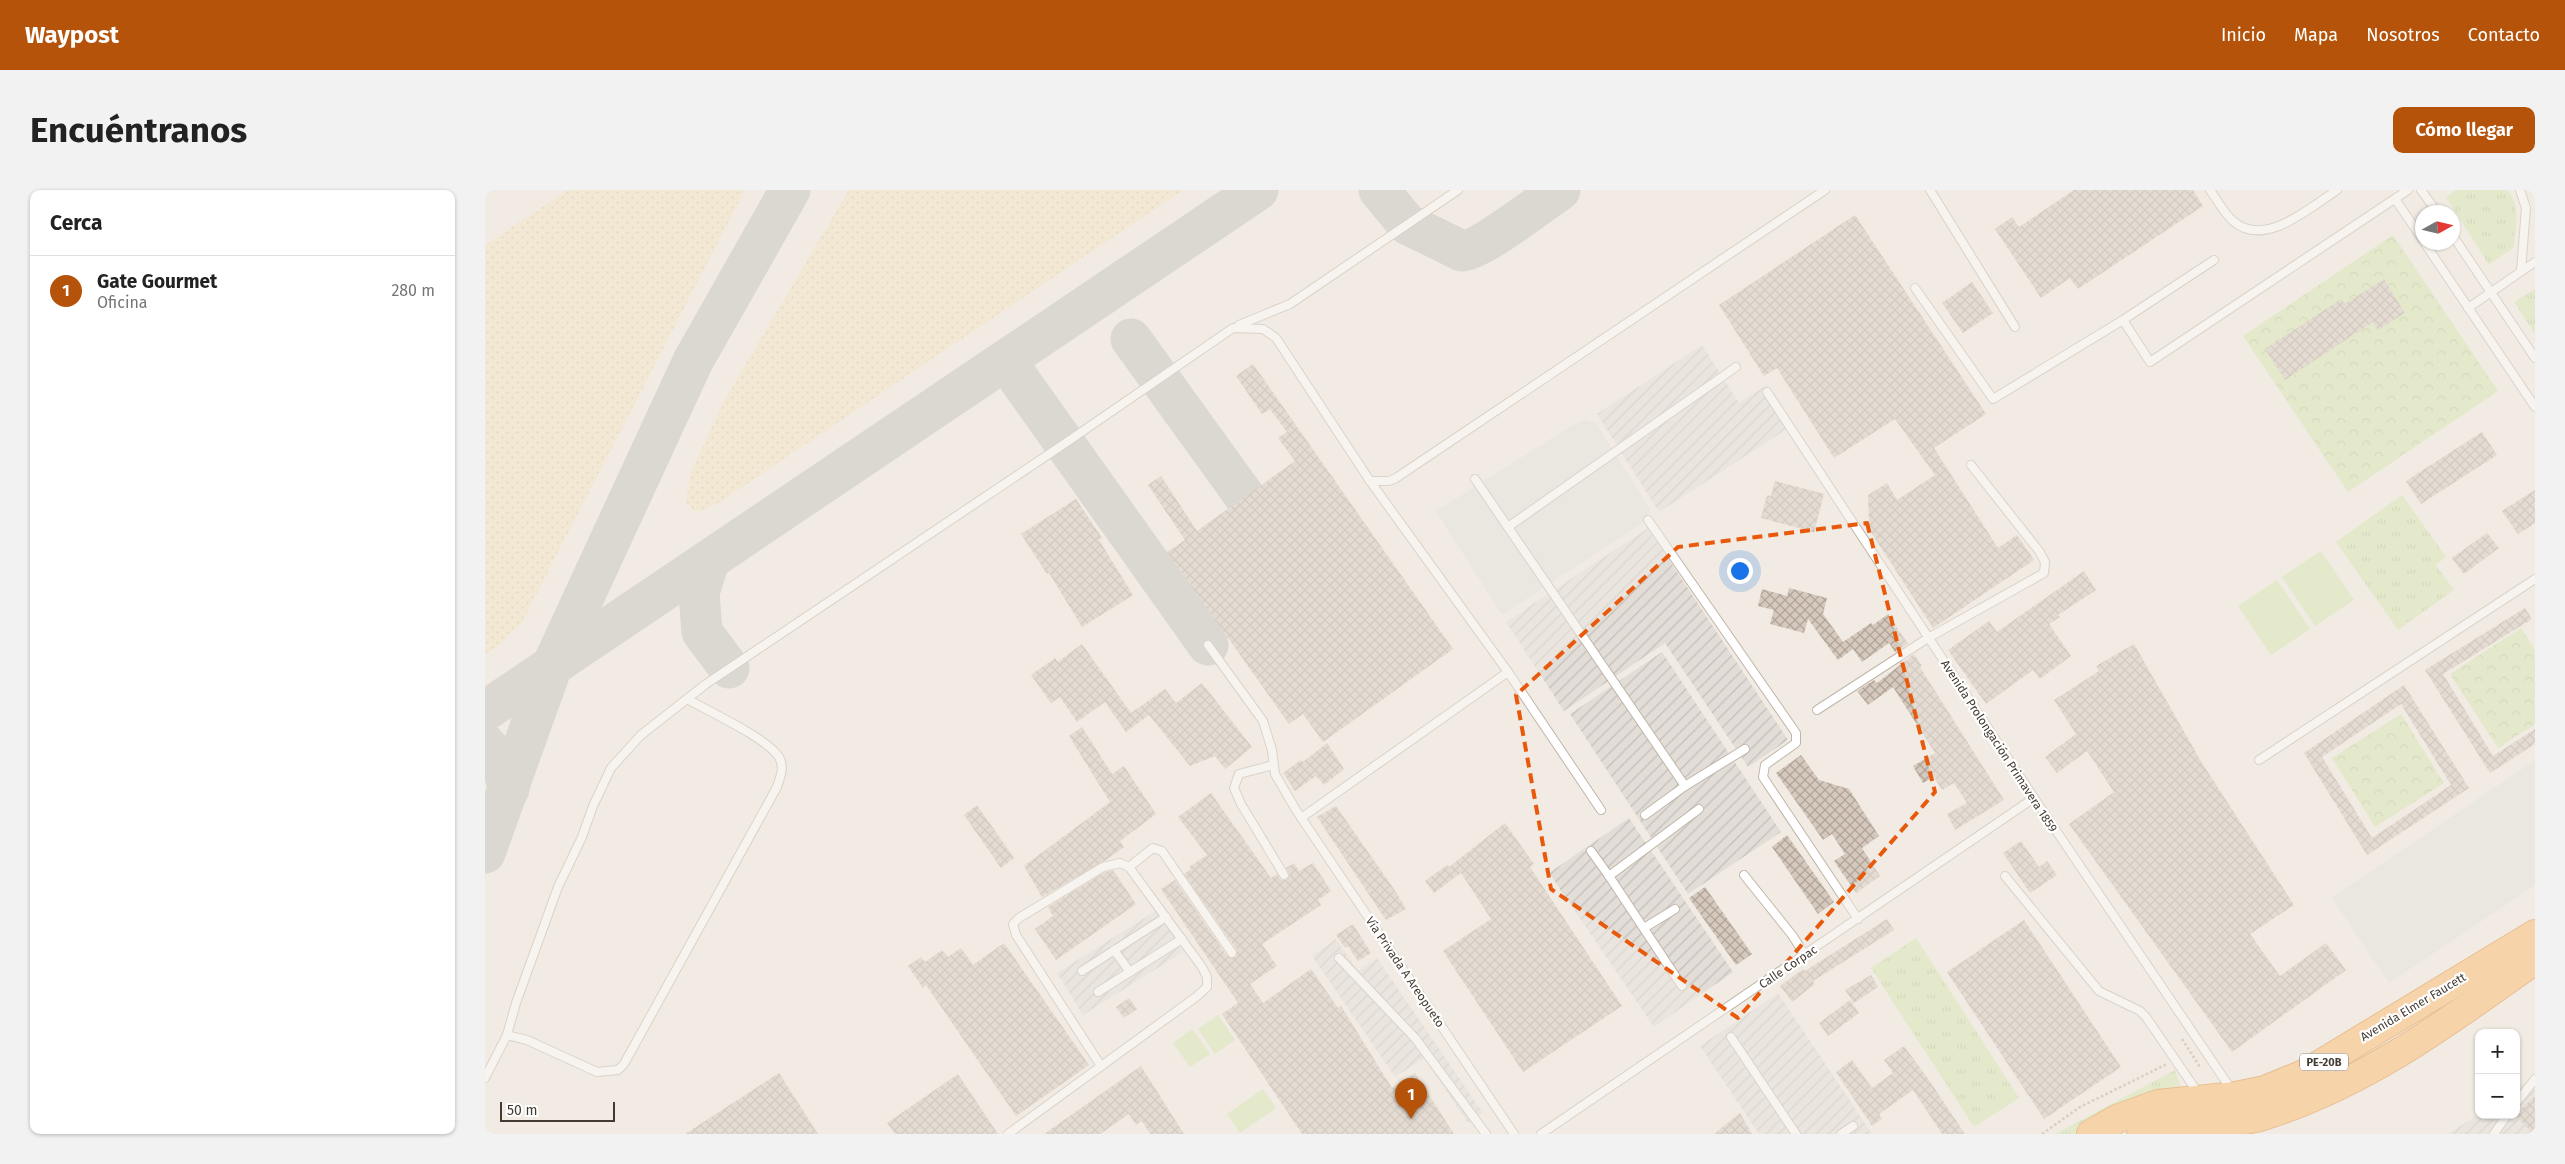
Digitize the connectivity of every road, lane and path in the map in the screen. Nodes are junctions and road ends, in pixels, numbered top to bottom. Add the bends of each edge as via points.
1 (1458, 190) edge
2 (1825, 190) edge
3 (1929, 190) edge
4 (2210, 190) edge
5 (2337, 190) edge
6 (2408, 190) edge
7 (2433, 190) edge
8 (2520, 190) edge
9 (2423, 193) edge
10 (2395, 199) junction
11 (2432, 205) edge
12 (2415, 229) edge
13 (2460, 246) edge
14 (2429, 250) edge
15 (2214, 260) dead end
16 (2535, 262) edge
17 (2521, 271) junction
18 (1915, 288) dead end
19 (2491, 292) junction
20 (2468, 308) junction
21 (2123, 320) junction
22 (2015, 327) dead end
23 (1233, 328) junction
24 (2535, 358) edge
25 (1736, 367) dead end
26 (1767, 392) dead end
27 (2535, 407) edge
28 (1971, 465) dead end
29 (1475, 479) dead end
30 (1370, 481) junction
31 (1649, 520) dead end
32 (1508, 527) junction
33 (2535, 579) edge
34 (1928, 638) junction
35 (1209, 646) dead end
36 (1508, 672) junction
37 (687, 699) junction
38 (1817, 710) dead end
39 (1745, 749) dead end
40 (2259, 760) dead end
41 (1273, 766) junction
42 (1685, 786) junction
43 (2034, 798) junction
44 (1699, 809) dead end
45 (1601, 810) dead end
46 (1645, 815) dead end
47 (1301, 818) junction
48 (1591, 851) dead end
49 (1129, 867) junction
50 (1284, 875) dead end
51 (1744, 875) dead end
52 (1609, 876) junction
53 (2005, 876) dead end
54 (1675, 909) dead end
55 (1166, 917) junction
56 (1858, 919) junction
57 (1644, 928) junction
58 (2535, 934) edge
59 (1181, 939) junction
60 (1114, 950) junction
61 (1233, 953) dead end
62 (1805, 955) junction
63 (1339, 958) dead end
64 (2535, 960) edge
65 (1082, 971) dead end
66 (1130, 972) junction
67 (1682, 986) dead end
68 (1098, 992) dead end
69 (507, 1036) junction
70 (1731, 1037) dead end
71 (2191, 1053) dead end
72 (2177, 1059) junction
73 (1101, 1066) junction
74 (485, 1078) edge
75 (2535, 1079) edge
76 (2236, 1096) junction
77 (2520, 1098) edge
78 (2201, 1100) junction
79 (2504, 1119) edge
80 (1853, 1126) dead end
81 (1008, 1134) edge
82 (1486, 1134) edge
83 (1514, 1134) edge
84 (1541, 1134) edge
85 (1796, 1134) edge
86 (1841, 1134) edge
87 (2042, 1134) edge
88 (2091, 1134) edge
89 (2141, 1134) edge
90 (2494, 1134) edge

1 - 23 lane via 1290,304
2 - 30 lane via 1396,478
3 - 22 lane
4 - 5 lane via 2233,222 2266,230 2283,225
6 - 10 lane
7 - 9 lane
8 - 17 lane via 2526,208
9 - 11 lane
10 - 12 lane
10 - 21 lane via 2150,362
13 - 19 lane
14 - 20 lane
15 - 21 lane
16 - 17 lane
17 - 19 lane
18 - 21 lane via 1993,399
19 - 20 lane
19 - 24 lane
20 - 27 lane
23 - 30 lane via 1263,329 1276,338
23 - 37 lane
25 - 32 lane
26 - 34 lane, Avenida Prolongación Primavera 1859
28 - 34 lane via 2039,551 2045,562 2044,573
29 - 32 lane
30 - 36 lane
31 - 56 lane via 1796,732 1796,743 1765,765 1763,777
32 - 42 lane
33 - 40 lane
34 - 38 lane
34 - 43 lane, Avenida Prolongación Primavera 1859
35 - 41 lane, Vía Privada A Areopueto via 1263,721
36 - 45 lane
36 - 47 lane
37 - 69 lane via 641,735 611,768 558,888 515,1003
37 - 69 lane via 773,751 779,758 782,771 777,787 624,1064 617,1070 597,1072 527,1040
39 - 42 lane
41 - 47 lane, Vía Privada A Areopueto
41 - 50 lane via 1239,774 1234,788
42 - 46 lane
43 - 56 lane, Calle Corpac
43 - 76 lane, Avenida Prolongación Primavera 1859
44 - 52 lane
47 - 83 lane, Vía Privada A Areopueto
48 - 52 lane
49 - 55 lane
49 - 61 lane via 1153,848 1162,850
49 - 73 lane via 1120,863 1103,867 1013,924 1016,935
51 - 62 lane
52 - 57 lane
53 - 72 lane via 2099,991 2141,1011
54 - 57 lane
55 - 59 lane
55 - 60 lane
56 - 62 lane, Calle Corpac
57 - 67 lane
58 - 76 highway, Avenida Elmer Faucett / PE-20B via 2304,1074 2265,1090
59 - 66 lane
59 - 73 lane via 1207,977 1207,987
60 - 65 lane
60 - 66 lane
62 - 84 lane, Calle Corpac
63 - 82 lane via 1415,1038
64 - 89 highway, PE-20B via 2389,1061 2305,1101 2256,1118 2181,1120 2161,1124
66 - 68 lane
69 - 74 lane
70 - 85 lane
71 - 72 path
72 - 78 lane
72 - 87 path via 2080,1107
73 - 81 lane via 1080,1078
75 - 77 lane
76 - 78 highway, Avenida Elmer Faucett / PE-20B
78 - 88 highway, Avenida Elmer Faucett / PE-20B via 2158,1104 2117,1119
79 - 90 lane
80 - 86 lane

